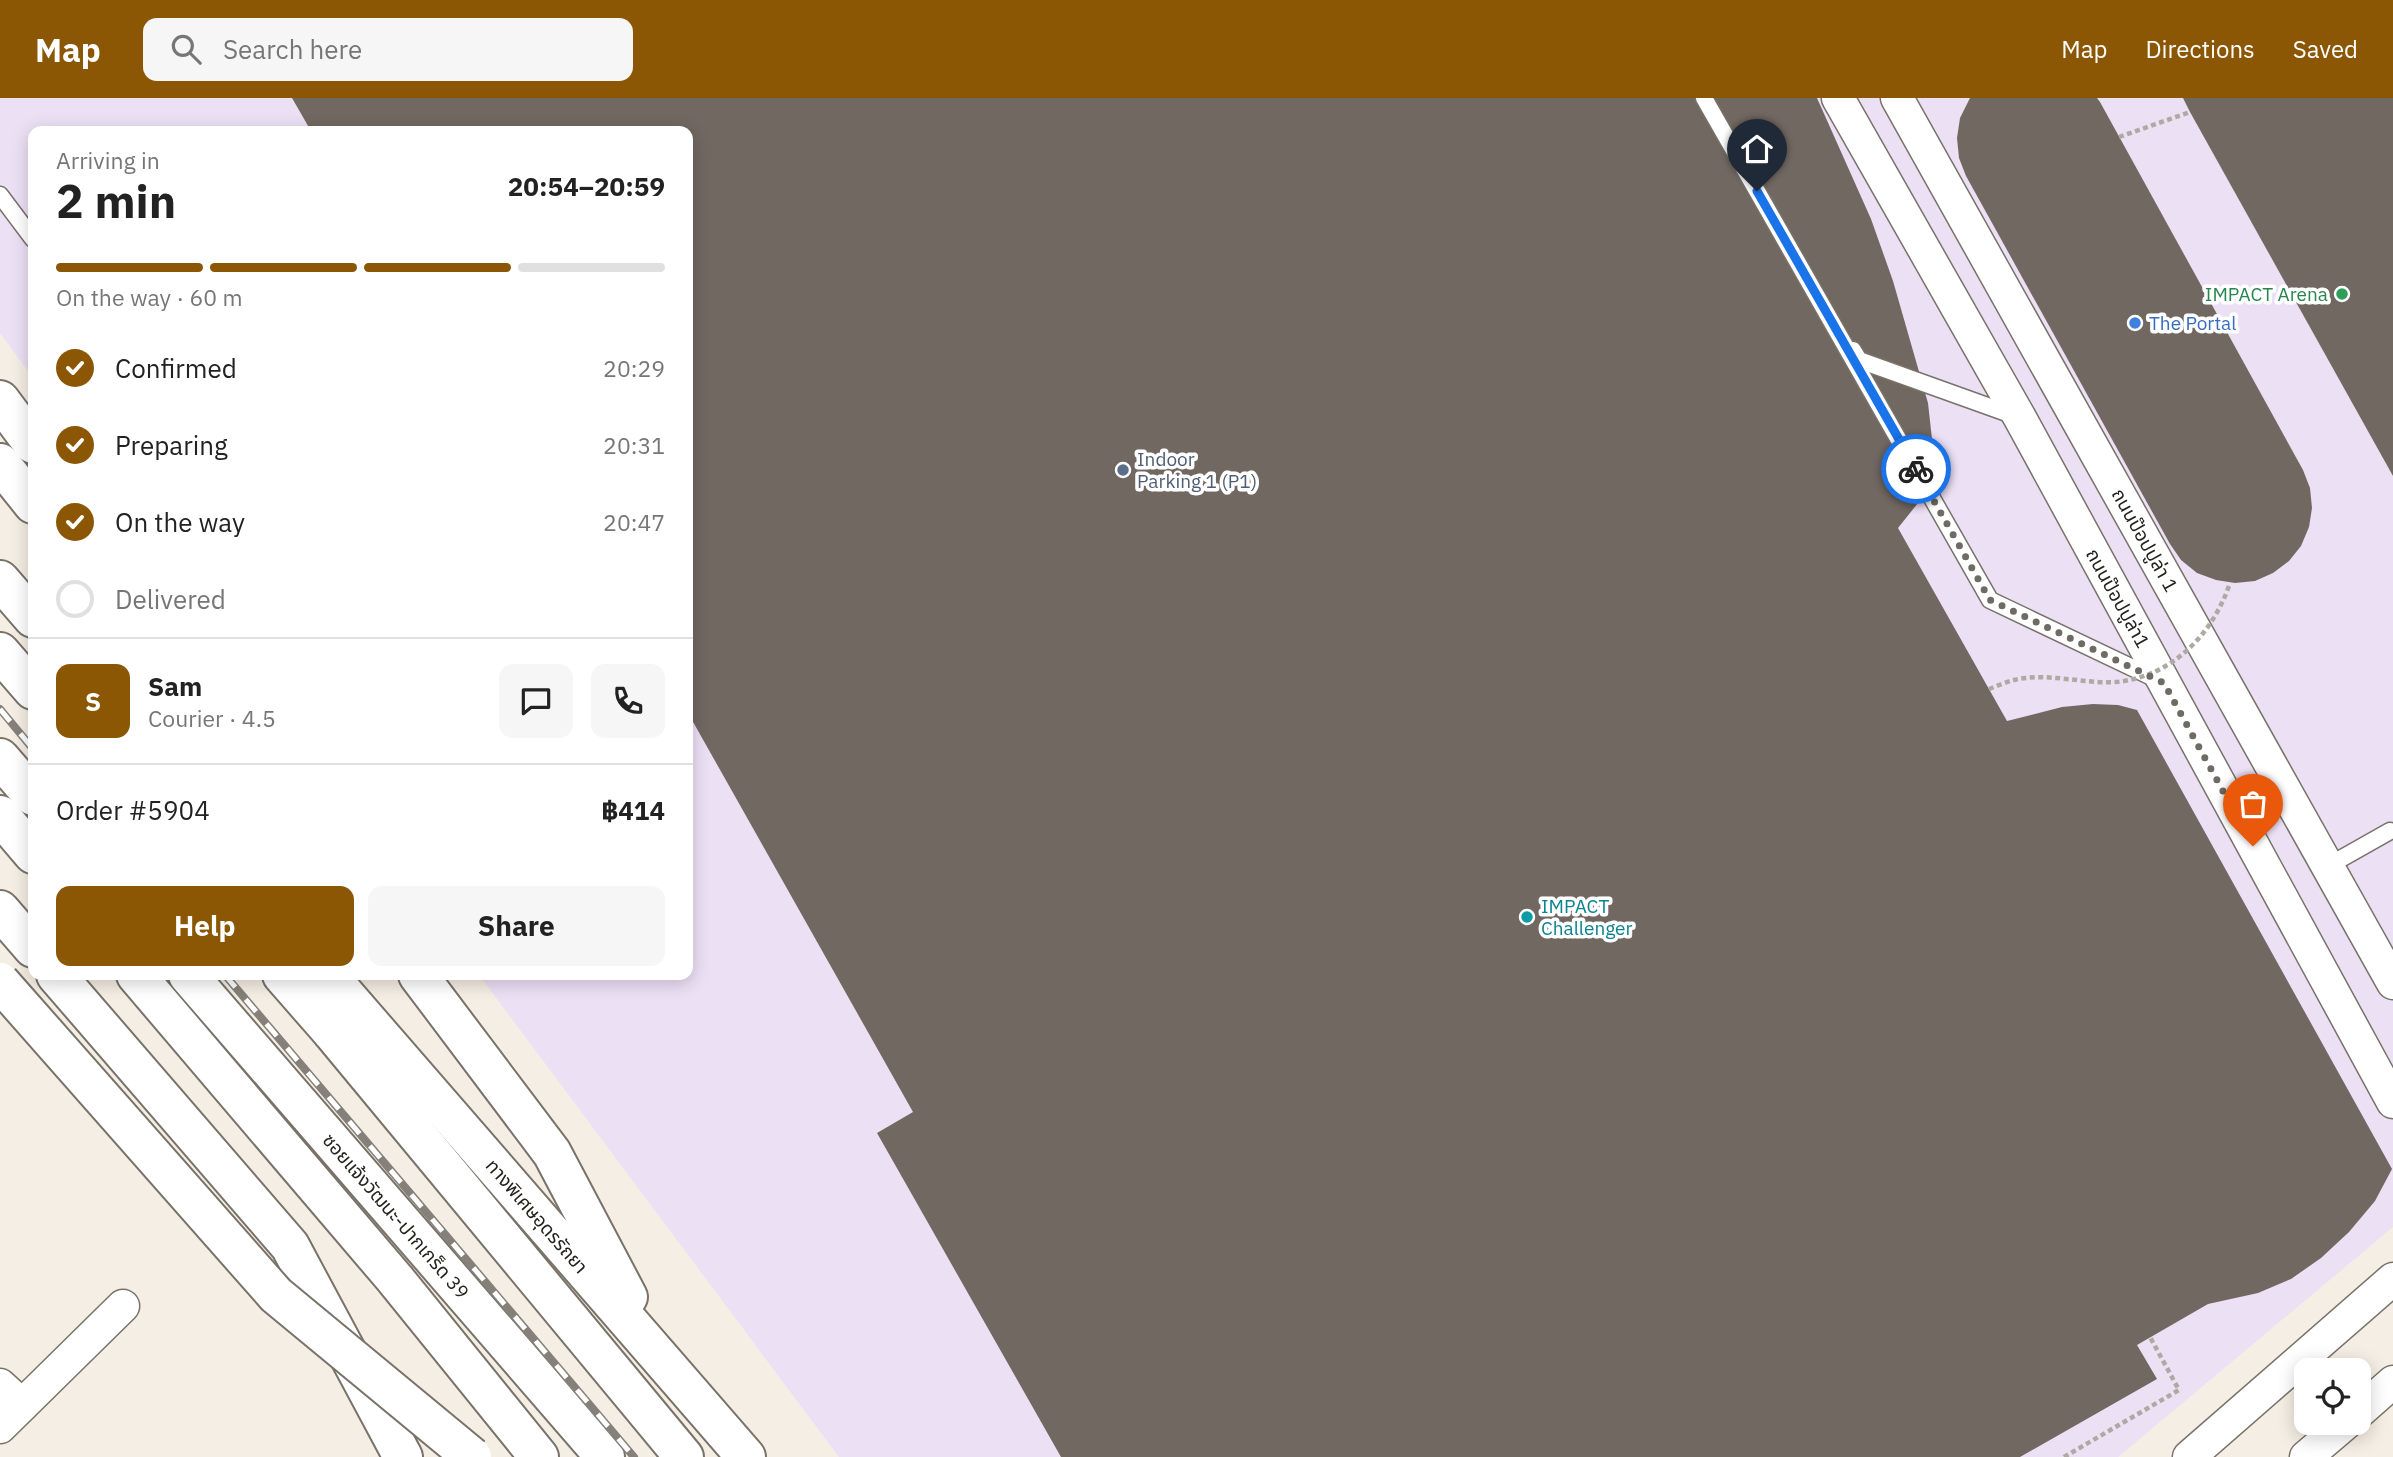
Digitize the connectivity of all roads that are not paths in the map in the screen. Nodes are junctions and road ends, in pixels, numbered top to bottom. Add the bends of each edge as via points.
1 (1706, 98) edge
2 (1838, 98) edge
3 (1900, 101) edge
4 (0, 195) edge
5 (28, 232) edge
6 (0, 400) edge
7 (2020, 418) junction
8 (28, 437) edge
9 (0, 463) edge
10 (28, 498) edge
11 (0, 580) edge
12 (28, 612) edge
13 (0, 652) edge
14 (2164, 683) junction
15 (28, 684) edge
16 (0, 758) edge
17 (28, 790) edge
18 (0, 815) edge
19 (2390, 831) dead end
20 (28, 848) edge
21 (2328, 866) junction
22 (0, 910) edge
23 (28, 942) edge
24 (60, 980) edge
25 (140, 980) edge
26 (192, 980) edge
27 (286, 980) edge
28 (311, 980) edge
29 (332, 980) edge
30 (422, 980) edge
31 (0, 982) edge
32 (2393, 983) edge
33 (331, 1031) junction
34 (2393, 1102) edge
35 (2393, 1279) edge
36 (122, 1306) dead end
37 (658, 1355) junction
38 (2393, 1382) edge
39 (2371, 1401) edge
40 (7, 1405) edge
41 (2332, 1435) edge
42 (403, 1457) edge
43 (472, 1457) edge
44 (539, 1457) edge
45 (605, 1457) edge
46 (684, 1457) edge
47 (746, 1457) edge
48 (2189, 1457) edge
49 (2306, 1457) edge

1 - 7 lane via 1859,360
1 - 14 lane via 1990,600
2 - 7 street, ถนนป๊อปปูล่า1
3 - 21 street, ถนนป๊อปปูล่า 1
4 - 5 lane
6 - 8 main road
7 - 14 street, ถนนป๊อปปูล่า1
9 - 10 main road
11 - 12 main road
13 - 15 main road
14 - 34 street, ถนนป๊อปปูล่า1
16 - 17 main road
18 - 20 main road
19 - 21 lane
21 - 32 street, ถนนป๊อปปูล่า 1
22 - 23 main road
24 - 42 main road via 290,1245
25 - 44 main road via 395,1279
26 - 45 main road, ซอยแจ้งวัฒนะ-ปากเกร็ด 39
27 - 33 main road
28 - 33 main road
29 - 37 main road, ทางพิเศษอุดรรัถยา
30 - 37 main road via 552,1153
31 - 43 main road, bridge via 276,1295
33 - 46 main road
35 - 48 street
36 - 40 street
37 - 47 main road, ทางพิเศษอุดรรัถยา
38 - 39 street
41 - 49 street

